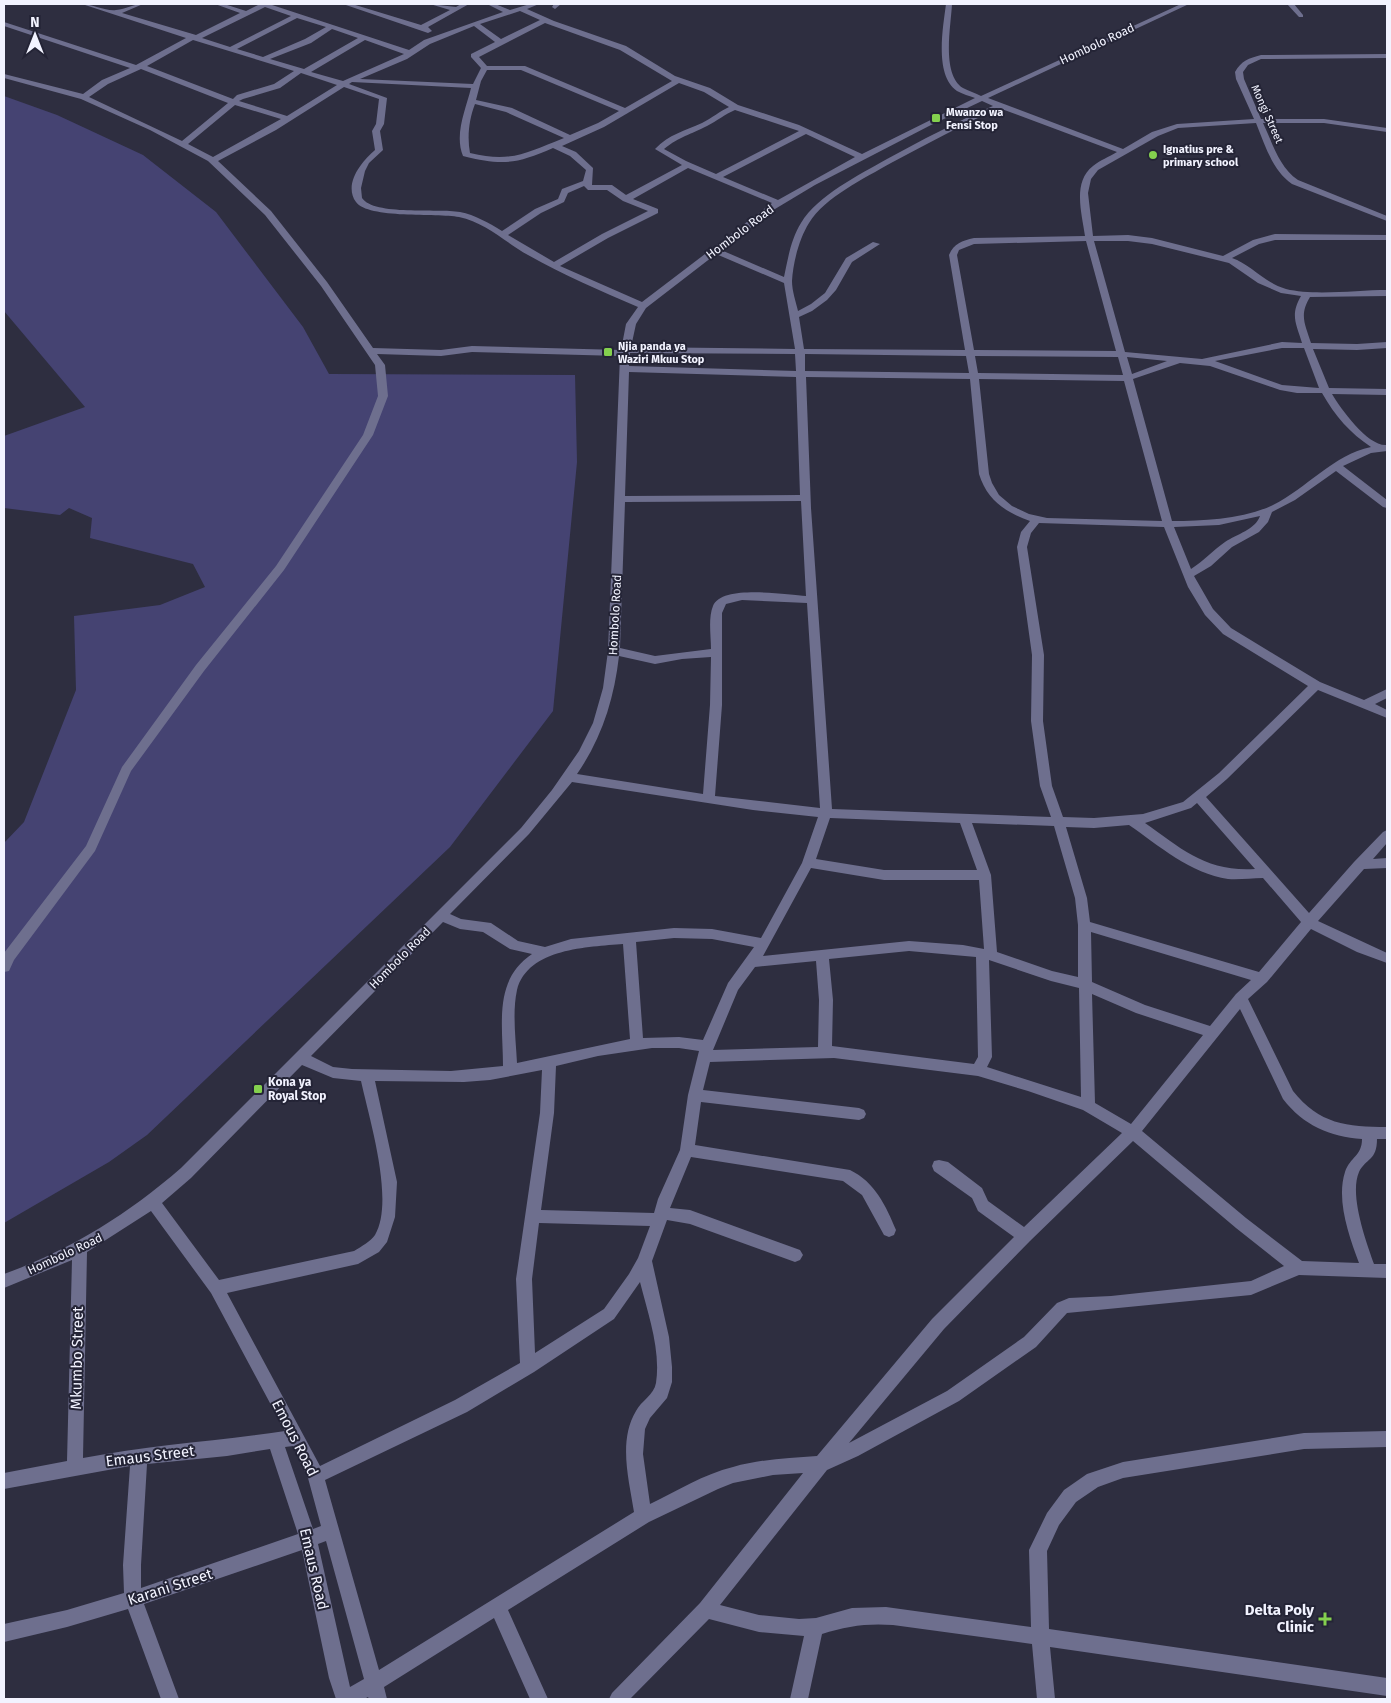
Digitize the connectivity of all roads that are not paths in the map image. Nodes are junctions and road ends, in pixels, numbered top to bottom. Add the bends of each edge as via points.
1 (85, 4) edge
2 (135, 4) edge
3 (218, 4) edge
4 (264, 4) edge
5 (346, 4) edge
6 (433, 4) edge
7 (466, 4) edge
8 (490, 4) edge
9 (536, 4) edge
10 (949, 4) edge
11 (1186, 4) edge
12 (1290, 4) edge
13 (521, 9) junction
14 (457, 12) junction
15 (509, 12) junction
16 (246, 13) junction
17 (116, 14) junction
18 (297, 16) junction
19 (1301, 16) dead end
20 (546, 20) junction
21 (475, 21) junction
22 (4, 24) edge
23 (331, 27) junction
24 (423, 28) junction
25 (442, 36) junction
26 (195, 38) junction
27 (364, 38) junction
28 (501, 42) junction
29 (231, 49) junction
30 (410, 53) junction
31 (1387, 56) edge
32 (264, 59) junction
33 (138, 67) junction
34 (485, 68) junction
35 (303, 71) junction
36 (4, 76) edge
37 (679, 80) junction
38 (347, 82) junction
39 (476, 86) junction
40 (84, 97) junction
41 (980, 99) junction
42 (472, 101) junction
43 (233, 102) junction
44 (998, 106) junction
45 (735, 107) junction
46 (625, 112) junction
47 (288, 119) junction
48 (1258, 121) junction
49 (1387, 130) edge
50 (806, 131) junction
51 (569, 138) junction
52 (561, 142) junction
53 (183, 144) junction
54 (1124, 152) junction
55 (861, 157) junction
56 (212, 161) junction
57 (688, 165) junction
58 (716, 177) junction
59 (587, 182) junction
60 (626, 199) junction
61 (778, 203) junction
62 (1387, 219) edge
63 (502, 235) junction
64 (1089, 238) junction
65 (1387, 238) edge
66 (876, 244) dead end
67 (715, 251) junction
68 (1224, 259) junction
69 (555, 265) junction
70 (788, 282) junction
71 (1387, 293) edge
72 (1307, 294) junction
73 (643, 306) junction
74 (794, 316) junction
75 (1307, 345) junction
76 (1387, 345) edge
77 (369, 351) junction
78 (625, 352) junction
79 (800, 352) junction
80 (969, 353) junction
81 (1122, 354) junction
82 (1181, 359) junction
83 (1198, 361) junction
84 (625, 370) junction
85 (801, 374) junction
86 (974, 376) junction
87 (1128, 378) junction
88 (1325, 392) junction
89 (1387, 392) edge
90 (1383, 448) edge
91 (1336, 466) junction
92 (620, 498) junction
93 (805, 498) junction
94 (1387, 505) edge
95 (1268, 510) junction
96 (1036, 520) junction
97 (1168, 523) junction
98 (1188, 575) junction
99 (812, 600) junction
100 (614, 651) junction
101 (716, 651) junction
102 (1316, 685) junction
103 (1387, 693) edge
104 (1364, 705) junction
105 (1387, 714) edge
106 (569, 777) junction
107 (1198, 796) junction
108 (710, 798) junction
109 (826, 813) junction
110 (964, 817) junction
111 (1131, 820) junction
112 (1059, 822) junction
113 (1387, 835) edge
114 (808, 863) junction
115 (1387, 863) edge
116 (1358, 865) junction
117 (1266, 873) junction
118 (986, 875) junction
119 (441, 916) junction
120 (1309, 922) junction
121 (1084, 925) junction
122 (628, 938) junction
123 (764, 944) junction
124 (545, 952) junction
125 (986, 954) junction
126 (822, 955) junction
127 (1387, 958) edge
128 (752, 962) junction
129 (4, 967) edge
130 (1262, 978) junction
131 (1084, 984) junction
132 (1242, 998) junction
133 (1212, 1033) junction
134 (637, 1043) junction
135 (706, 1051) junction
136 (826, 1051) junction
137 (301, 1057) junction
138 (549, 1062) junction
139 (510, 1070) junction
140 (978, 1070) junction
141 (367, 1074) junction
142 (695, 1096) junction
143 (1088, 1106) junction
144 (859, 1114) dead end
145 (1133, 1132) junction
146 (1387, 1133) edge
147 (1370, 1134) junction
148 (688, 1150) junction
149 (939, 1166) dead end
150 (153, 1203) junction
151 (532, 1216) junction
152 (661, 1217) junction
153 (888, 1230) dead end
154 (1024, 1236) junction
155 (80, 1249) junction
156 (794, 1255) dead end
157 (644, 1261) junction
158 (1299, 1268) junction
159 (1369, 1271) junction
160 (1387, 1271) edge
161 (4, 1281) edge
162 (216, 1288) junction
163 (528, 1367) junction
164 (297, 1437) junction
165 (1387, 1439) edge
166 (275, 1441) junction
167 (139, 1457) junction
168 (821, 1464) junction
169 (75, 1468) junction
170 (316, 1476) junction
171 (4, 1481) edge
172 (643, 1516) junction
173 (332, 1530) junction
174 (308, 1539) junction
175 (133, 1599) junction
176 (498, 1607) junction
177 (706, 1609) junction
178 (815, 1626) junction
179 (4, 1633) edge
180 (1040, 1636) junction
181 (1387, 1687) edge
182 (375, 1691) edge
183 (170, 1699) edge
184 (346, 1699) edge
185 (539, 1699) edge
186 (618, 1699) edge
187 (799, 1699) edge
188 (1046, 1699) edge

1 - 17 street
2 - 17 street
3 - 16 street
4 - 16 street
4 - 18 street
5 - 24 street via 373,9
6 - 14 street
7 - 14 street
8 - 15 street
9 - 13 street
10 - 41 street via 945,60 949,77 959,89
11 - 41 street, Hombolo Road
12 - 19 street
13 - 15 street
13 - 20 street
14 - 24 street
15 - 21 street
16 - 26 street
17 - 26 street
18 - 23 street
18 - 29 street
20 - 28 street
20 - 37 street via 623,48
21 - 25 street
21 - 28 street via 482,30
22 - 33 street
23 - 27 street
23 - 32 street via 308,41
24 - 25 street
25 - 30 street
26 - 29 street
26 - 33 street
27 - 30 street
27 - 35 street
28 - 34 street via 475,54
29 - 32 street
30 - 38 street
31 - 48 street, Mongi Street via 1249,60 1239,72
32 - 35 street
33 - 40 street via 105,82
33 - 43 street
34 - 39 street
34 - 46 street via 522,68
35 - 38 street
35 - 43 street
36 - 40 street
37 - 45 street via 707,90
37 - 46 street
38 - 39 street
38 - 47 street
38 - 63 street via 383,98 376,131 379,150 367,161 358,182 361,203 380,210 458,214
39 - 42 street
40 - 53 street
41 - 44 street
41 - 55 street, Hombolo Road
42 - 51 street via 508,110
42 - 52 street via 467,114 466,154 493,161 523,158
43 - 47 street
43 - 53 street
44 - 54 street
44 - 70 street via 890,160 823,203 812,213 800,233
45 - 50 street
45 - 57 street via 706,124 675,136 659,149
46 - 51 street
47 - 56 street
48 - 49 street via 1324,121
48 - 54 street via 1177,126 1155,134
48 - 62 street, Mongi Street via 1285,175
50 - 55 street
50 - 58 street
51 - 52 street
52 - 59 street via 556,147 573,154 590,170
53 - 56 street
54 - 64 street via 1096,168 1087,180 1084,192
55 - 61 street, Hombolo Road
56 - 77 street via 268,213 324,284
57 - 58 street
57 - 60 street
58 - 61 street
59 - 60 street via 588,188 609,187
59 - 63 street via 565,191 561,200
60 - 69 street via 654,211
61 - 67 street, Hombolo Road
63 - 69 street
64 - 68 street via 1152,241
64 - 80 street via 974,241 956,247 953,255
64 - 81 street
65 - 68 street via 1276,237 1256,242
66 - 74 street via 847,262 822,301
67 - 70 street
67 - 73 street, Hombolo Road
68 - 72 street via 1240,265 1272,287
69 - 73 street
70 - 74 street
71 - 72 street
72 - 75 street via 1299,306 1298,316
73 - 78 street, Hombolo Road via 631,324
74 - 79 street
75 - 76 street
75 - 83 street via 1270,347
75 - 88 street
77 - 78 street
77 - 129 street via 380,365 383,396 368,434 280,568 200,668 130,764 91,848
78 - 79 street
78 - 84 street, Hombolo Road
79 - 80 street
79 - 85 street
80 - 81 street
80 - 86 street
81 - 82 street
81 - 87 street
82 - 83 street
82 - 87 street
83 - 88 street via 1224,366 1280,387
84 - 85 street
84 - 92 street, Hombolo Road
85 - 86 street
85 - 93 street
86 - 87 street
86 - 96 street via 987,486 1003,505
87 - 97 street
88 - 89 street
88 - 90 street via 1356,434
90 - 91 street via 1359,453
91 - 94 street
91 - 95 street
92 - 93 street
92 - 100 street, Hombolo Road
93 - 99 street
95 - 97 street via 1200,522
95 - 98 street via 1255,530 1228,545 1207,564
96 - 97 street
96 - 112 street via 1023,539 1022,555 1038,654 1037,722 1046,786
97 - 98 street
98 - 102 street via 1205,608 1218,623
99 - 101 street via 752,597 723,600 717,613
99 - 109 street
100 - 101 street via 655,660
100 - 106 street, Hombolo Road via 608,693 598,724
101 - 108 street
102 - 104 street
102 - 107 street via 1223,776
103 - 104 street
104 - 105 street
106 - 108 street
106 - 119 street, Hombolo Road via 525,831
107 - 111 street via 1187,805
107 - 117 street
108 - 109 street
109 - 110 street
109 - 114 street
110 - 112 street
110 - 118 street
111 - 112 street
111 - 117 street via 1213,870 1231,874
112 - 121 street via 1081,898
113 - 116 street
114 - 118 street via 884,875
114 - 123 street
115 - 116 street
116 - 120 street
117 - 120 street
118 - 125 street
119 - 124 street via 460,924 486,927 515,945
119 - 137 street, Hombolo Road
120 - 127 street
120 - 130 street
121 - 130 street
121 - 131 street
122 - 123 street via 691,932
122 - 124 street via 571,944
122 - 134 street
123 - 128 street
124 - 139 street via 524,966 511,988
125 - 126 street via 909,946
125 - 131 street
125 - 140 street via 985,1057
126 - 128 street
126 - 136 street
128 - 135 street via 733,987
130 - 132 street
131 - 133 street via 1141,1009
131 - 143 street
132 - 133 street
132 - 147 street via 1295,1106 1316,1122 1340,1130
133 - 145 street
134 - 135 street via 675,1041
134 - 138 street
135 - 136 street
135 - 142 street
136 - 140 street
137 - 141 street via 319,1069 340,1076
137 - 150 street, Hombolo Road
138 - 139 street
138 - 151 street via 547,1113
139 - 141 street via 475,1076
140 - 143 street
141 - 162 street via 390,1182 388,1217 382,1237 374,1247 358,1257
142 - 144 street
142 - 148 street
143 - 145 street
145 - 154 street
145 - 158 street
146 - 147 street
147 - 159 street via 1368,1151 1353,1168 1350,1178 1357,1239
148 - 152 street via 664,1200
148 - 153 street via 845,1174 867,1188
149 - 154 street via 970,1186 983,1206
150 - 155 street, Hombolo Road
150 - 162 street, Emous Road
151 - 152 street
151 - 163 street via 524,1279
152 - 156 street via 690,1217
152 - 157 street
154 - 168 street via 938,1324
155 - 161 street, Hombolo Road
155 - 169 street, Mkumbo Street
157 - 163 street via 609,1314
157 - 172 street via 661,1337 664,1384 642,1417 635,1442
158 - 159 street
158 - 168 street via 1258,1287 1111,1303 1069,1304 1030,1342 953,1396
159 - 160 street
162 - 164 street, Emous Road
163 - 170 street via 462,1406
164 - 166 street, Emaus Street
164 - 170 street, Emous Road
165 - 180 street via 1304,1442 1123,1470 1093,1480 1070,1496 1053,1519 1038,1550
166 - 167 street, Emaus Street
166 - 174 street, Emaus Road
167 - 169 street, Emaus Street
167 - 175 street
168 - 172 street via 773,1467 733,1475
168 - 177 street
169 - 171 street, Emaus Street
170 - 173 street, Emous Road
172 - 176 street
173 - 174 street, Karani Street
173 - 182 street, Emous Road
174 - 175 street, Karani Street
174 - 184 street, Emaus Road via 338,1678
175 - 179 street, Karani Street via 47,1625
175 - 183 street
176 - 182 street
176 - 185 street
177 - 178 street via 765,1626
177 - 186 street
178 - 180 street via 874,1614
178 - 187 street
180 - 181 street
180 - 188 street
182 - 184 street

